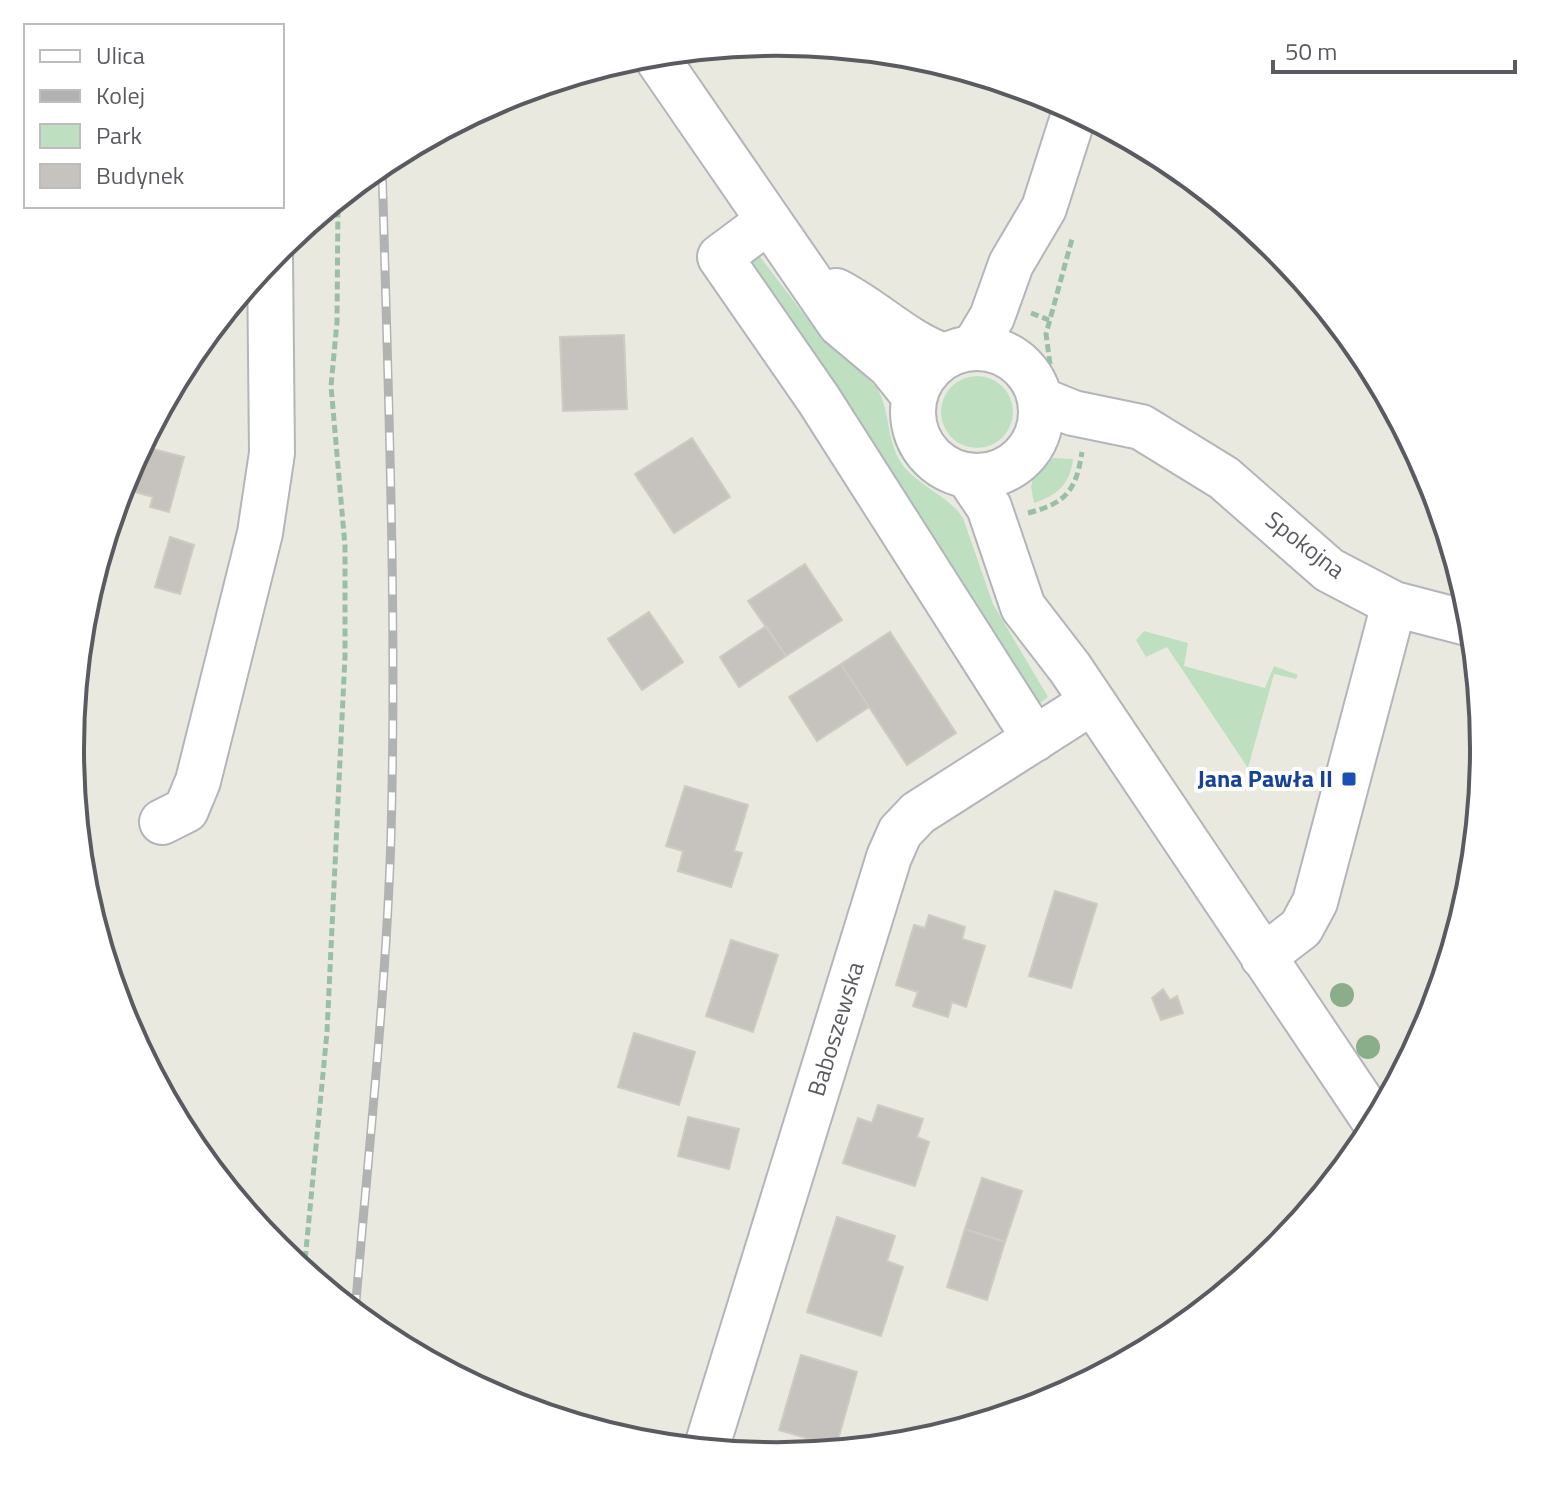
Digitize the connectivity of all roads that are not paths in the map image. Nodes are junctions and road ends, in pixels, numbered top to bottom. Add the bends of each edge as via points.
1 (662, 66) edge
2 (1073, 123) edge
3 (1059, 216) junction
4 (767, 222) junction
5 (270, 276) edge
6 (812, 280) junction
7 (959, 352) junction
8 (1039, 379) junction
9 (914, 396) junction
10 (1027, 452) junction
11 (1195, 461) junction
12 (968, 476) junction
13 (1394, 604) junction
14 (1457, 620) edge
15 (1054, 646) junction
16 (1092, 702) junction
17 (1035, 739) junction
18 (162, 822) dead end
19 (1263, 957) junction
20 (1368, 1111) edge
21 (709, 1439) edge

1 - 4 street
2 - 3 street
3 - 7 street via 1011,264 985,331
3 - 8 street via 1021,327
4 - 6 street
4 - 17 street via 720,257 819,400
5 - 18 street via 272,453 260,533 198,781 186,810
6 - 7 street via 868,307 910,340
6 - 9 street via 840,324 903,379
7 - 8 street via 1007,354
7 - 9 street via 931,366
8 - 10 street via 1040,427
8 - 11 street, Spokojna via 1073,413 1141,427
9 - 12 street via 915,431 923,447 935,461
10 - 11 street, Spokojna via 1083,445
10 - 12 street via 986,476
10 - 15 street via 1017,484 1048,599
11 - 13 street, Spokojna via 1224,478 1329,570
12 - 15 street via 989,507 1023,607
13 - 14 street, Spokojna
13 - 19 street via 1315,902 1301,928
15 - 16 street
16 - 17 street, Baboszewska
16 - 19 street
17 - 21 street, Baboszewska via 918,813 900,832
19 - 20 street

